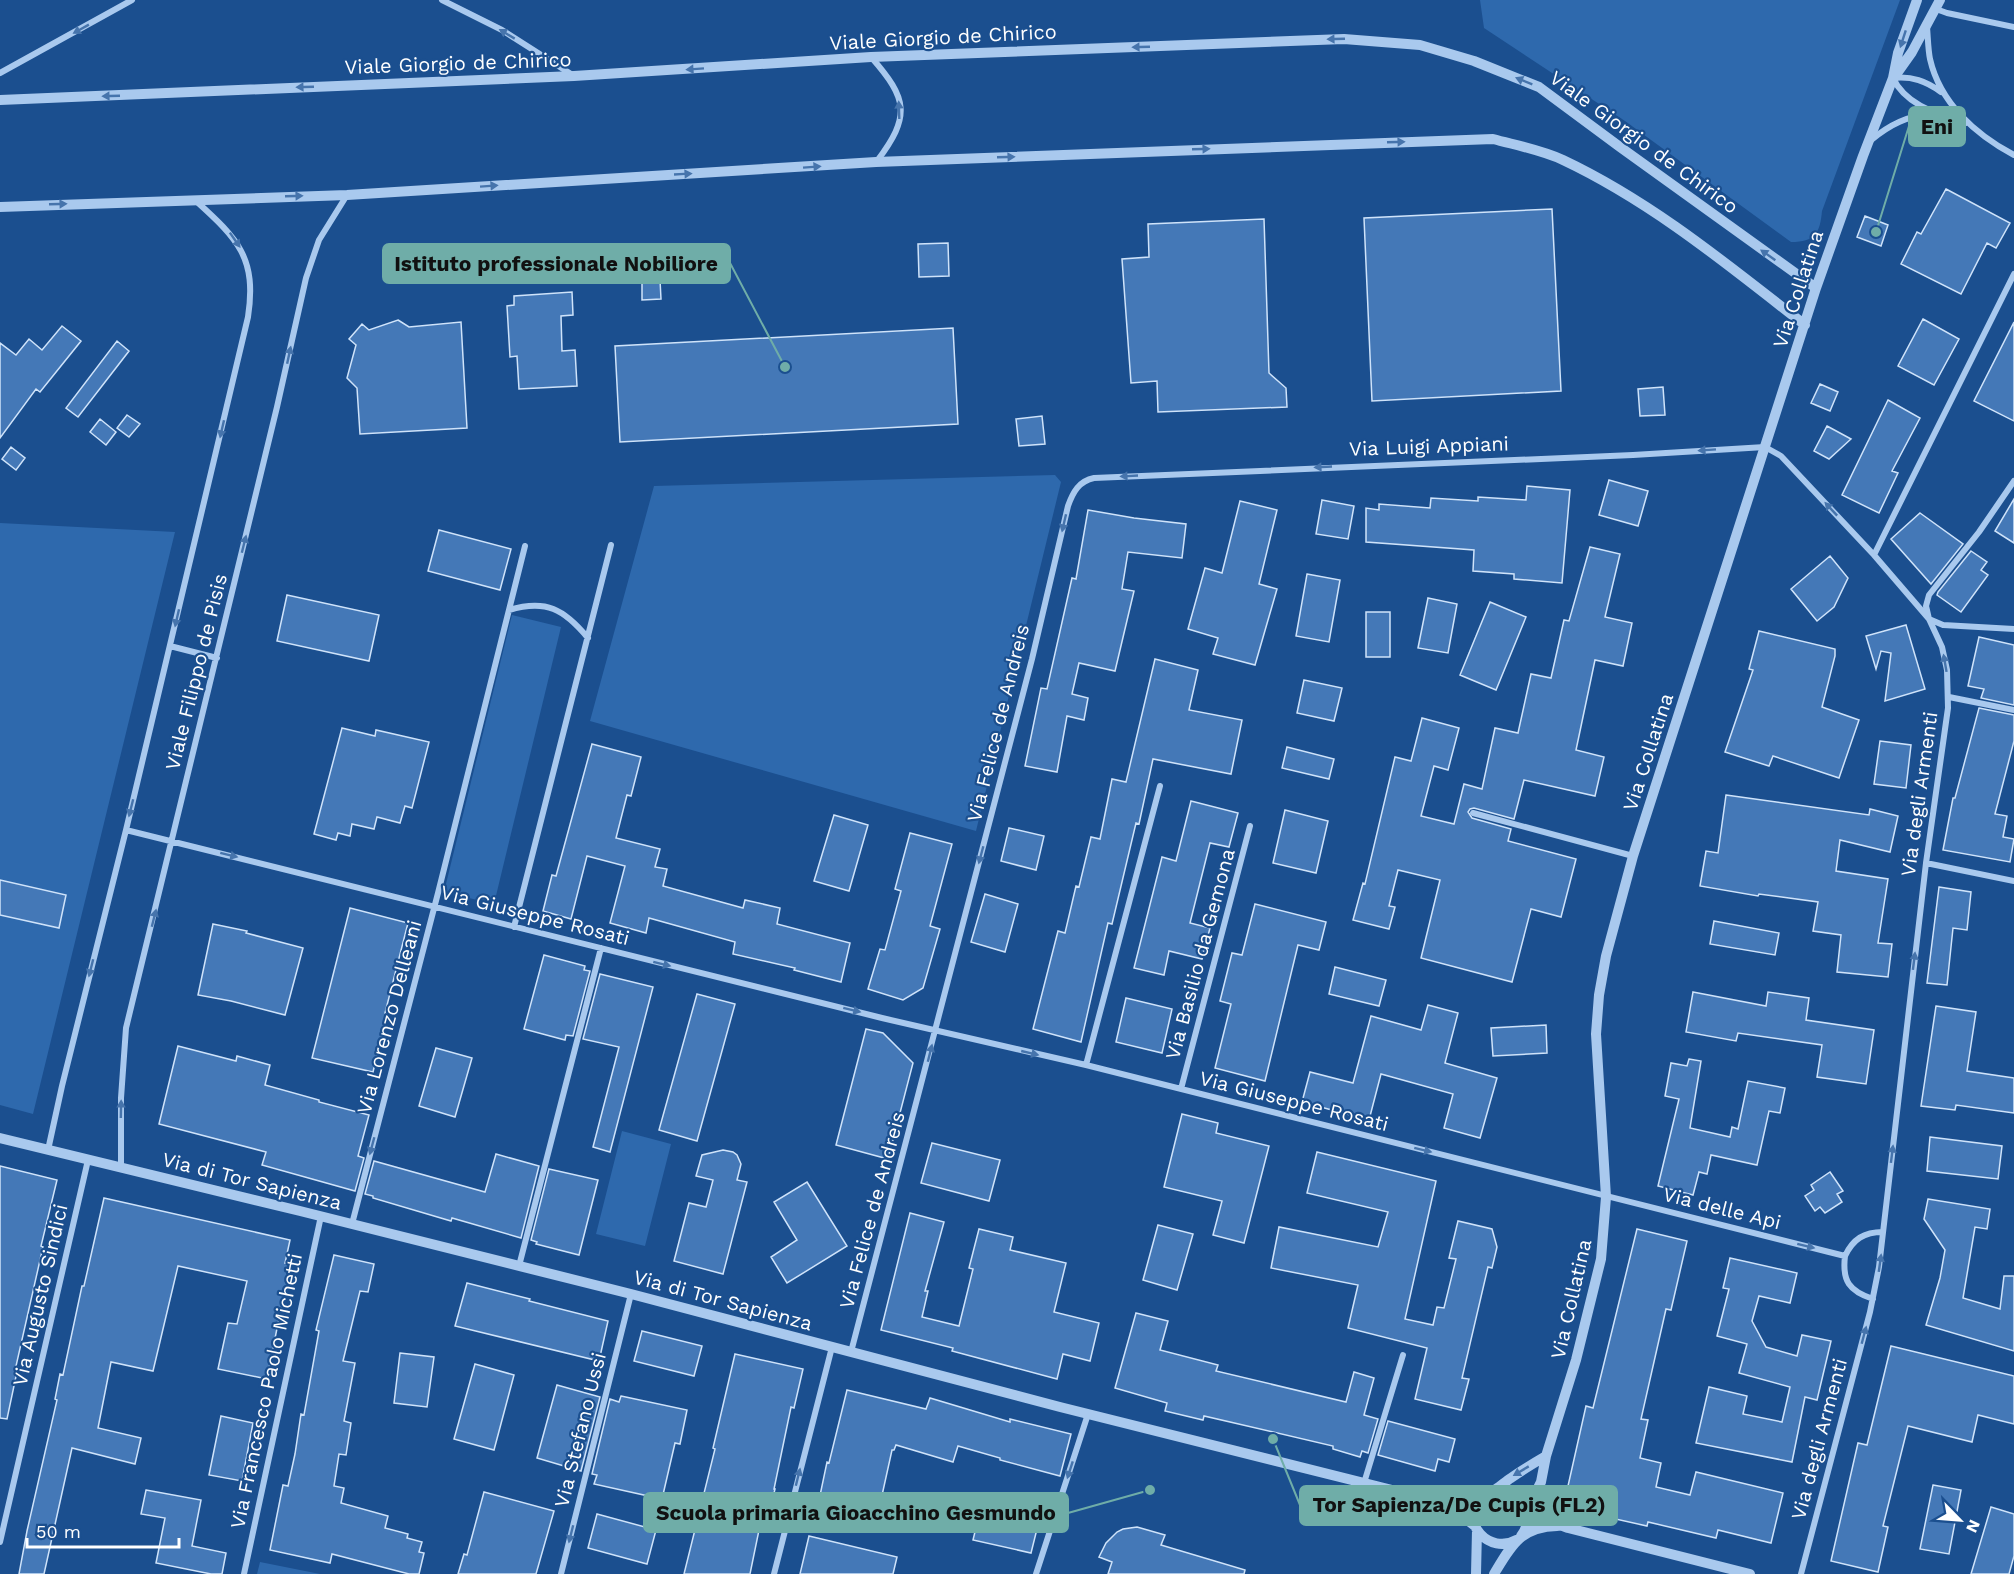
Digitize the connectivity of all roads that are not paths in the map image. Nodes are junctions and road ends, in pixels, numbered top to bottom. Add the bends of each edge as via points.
1 (132, 0) edge
2 (442, 0) edge
3 (1917, 0) edge
4 (1938, 4) edge
5 (1927, 27) junction
6 (2014, 27) edge
7 (871, 57) junction
8 (0, 74) edge
9 (574, 76) junction
10 (1893, 78) junction
11 (1944, 94) junction
12 (0, 100) edge
13 (1935, 113) junction
14 (1967, 123) junction
15 (1868, 143) junction
16 (2014, 154) edge
17 (876, 162) junction
18 (347, 195) junction
19 (194, 199) junction
20 (0, 207) edge
21 (2014, 274) edge
22 (1816, 288) junction
23 (1805, 325) junction
24 (1766, 447) junction
25 (1094, 478) joint
26 (2014, 481) edge
27 (611, 545) dead end
28 (525, 546) dead end
29 (1874, 555) junction
30 (509, 610) junction
31 (1929, 619) junction
32 (2014, 629) edge
33 (588, 638) junction
34 (170, 646) junction
35 (217, 658) junction
36 (1949, 697) junction
37 (2014, 710) edge
38 (1160, 786) dead end
39 (1473, 813) dead end
40 (1250, 826) dead end
41 (126, 830) junction
42 (172, 840) junction
43 (1634, 856) junction
44 (1926, 863) junction
45 (2014, 881) edge
46 (435, 907) junction
47 (514, 927) junction
48 (601, 948) junction
49 (935, 1030) junction
50 (1086, 1065) junction
51 (1181, 1089) junction
52 (0, 1138) edge
53 (48, 1150) junction
54 (88, 1160) junction
55 (121, 1168) junction
56 (1606, 1197) junction
57 (321, 1216) junction
58 (352, 1224) junction
59 (1883, 1232) junction
60 (1845, 1256) junction
61 (519, 1266) junction
62 (631, 1294) junction
63 (1873, 1299) junction
64 (832, 1347) junction
65 (851, 1352) junction
66 (1402, 1355) dead end
67 (1088, 1414) junction
68 (1546, 1456) junction
69 (1364, 1483) junction
70 (1497, 1489) junction
71 (1485, 1495) junction
72 (1436, 1501) junction
73 (1526, 1504) junction
74 (1563, 1526) junction
75 (1476, 1528) junction
76 (1518, 1538) junction
77 (0, 1542) edge
78 (244, 1574) edge
79 (561, 1574) edge
80 (774, 1574) edge
81 (1036, 1574) edge
82 (1476, 1574) edge
83 (1494, 1574) edge
84 (1750, 1574) edge
85 (1801, 1574) edge

1 -> 8 street
9 -> 2 street via 502,30
3 -> 10 street, Via Collatina
4 - 5 street, Via Collatina
4 - 6 street via 1947,13
5 - 10 street, Via Collatina
5 - 11 street via 1930,58
7 -> 9 street, Viale Giorgio de Chirico
17 -> 7 street via 897,132 900,110 895,87
22 -> 7 street, Viale Giorgio de Chirico via 1539,87 1420,45 1344,39
9 -> 12 street, Viale Giorgio de Chirico
10 - 11 street via 1920,80
10 - 13 street via 1905,95
10 - 15 street, Via Collatina
11 - 14 street
13 - 14 street
13 - 15 street via 1894,123
14 - 16 street
15 - 22 street, Via Collatina
18 -> 17 street
17 -> 23 street via 1492,139 1561,159 1633,198
19 -> 18 street
35 -> 18 street, Viale Filippo de Pisis via 306,278 319,240
20 -> 19 street
19 -> 34 street, Viale Filippo de Pisis via 239,245 249,273 250,303
21 - 29 street
22 - 23 street, Via Collatina
23 - 24 street, Via Collatina
24 -> 25 street, Via Luigi Appiani
29 -> 24 street, Via degli Armenti via 1781,456
24 - 43 street, Via Collatina
25 -> 49 street, Via Felice de Andreis via 1079,485 1068,506
26 - 31 street via 1929,595
27 - 33 street
28 - 30 street, Via Lorenzo Delleani
29 - 31 street, Via degli Armenti
30 - 33 street via 534,604 562,612
30 - 46 street, Via Lorenzo Delleani
31 - 32 street via 1943,625
36 -> 31 street, Via degli Armenti via 1944,654
33 - 47 street
34 - 35 street
34 -> 41 street, Viale Filippo de Pisis
35 - 42 street, Viale Filippo de Pisis
36 - 37 street
36 - 44 street, Via degli Armenti
38 - 50 street
39 - 43 street
40 - 51 street, Via Basilio da Gemona
41 - 42 street, Via Giuseppe Rosati
41 -> 53 street, Viale Filippo de Pisis
42 -> 46 street, Via Giuseppe Rosati
55 -> 42 street, Viale Filippo de Pisis via 126,1028
43 - 56 street, Via Collatina via 1606,956 1596,1016
44 - 45 street
59 -> 44 street, Via degli Armenti
46 - 47 street, Via Giuseppe Rosati
46 -> 58 street, Via Lorenzo Delleani
47 - 48 street, Via Giuseppe Rosati
48 -> 49 street, Via Giuseppe Rosati
48 - 61 street
49 -> 50 street, Via Giuseppe Rosati
65 -> 49 street, Via Felice de Andreis
50 - 51 street, Via Giuseppe Rosati
51 -> 56 street, Via Giuseppe Rosati
52 - 53 street, Via di Tor Sapienza
53 - 54 street, Via di Tor Sapienza
54 - 55 street, Via di Tor Sapienza
54 - 77 street, Via Augusto Sindici
55 - 57 street, Via di Tor Sapienza
56 -> 60 street, Via delle Api
56 - 68 street, Via Collatina via 1597,1279
57 - 58 street, Via di Tor Sapienza
57 - 78 street, Via Francesco Paolo Michetti
58 - 61 street, Via di Tor Sapienza
59 - 60 street via 1871,1232 1857,1239
63 -> 59 street, Via degli Armenti
60 - 63 street via 1846,1280 1854,1291
61 - 62 street, Via di Tor Sapienza
62 - 64 street, Via di Tor Sapienza
62 -> 79 street, Via Stefano Ussi
85 -> 63 street, Via degli Armenti
64 - 65 street, Via di Tor Sapienza
80 -> 64 street
65 - 67 street, Via di Tor Sapienza
66 - 69 street
67 - 69 street, Via di Tor Sapienza
67 -> 81 street
68 -> 70 street
68 - 73 street, Via Collatina via 1540,1487
69 - 72 street, Via di Tor Sapienza
70 - 71 street
70 - 73 street via 1514,1492
71 - 72 street
71 - 75 street via 1474,1509
72 - 75 street
73 - 74 street via 1544,1519
73 - 76 street via 1528,1521
74 - 76 street via 1545,1527
74 - 84 street
75 - 76 street via 1482,1537 1494,1543 1508,1544
75 - 82 street
76 - 83 street

